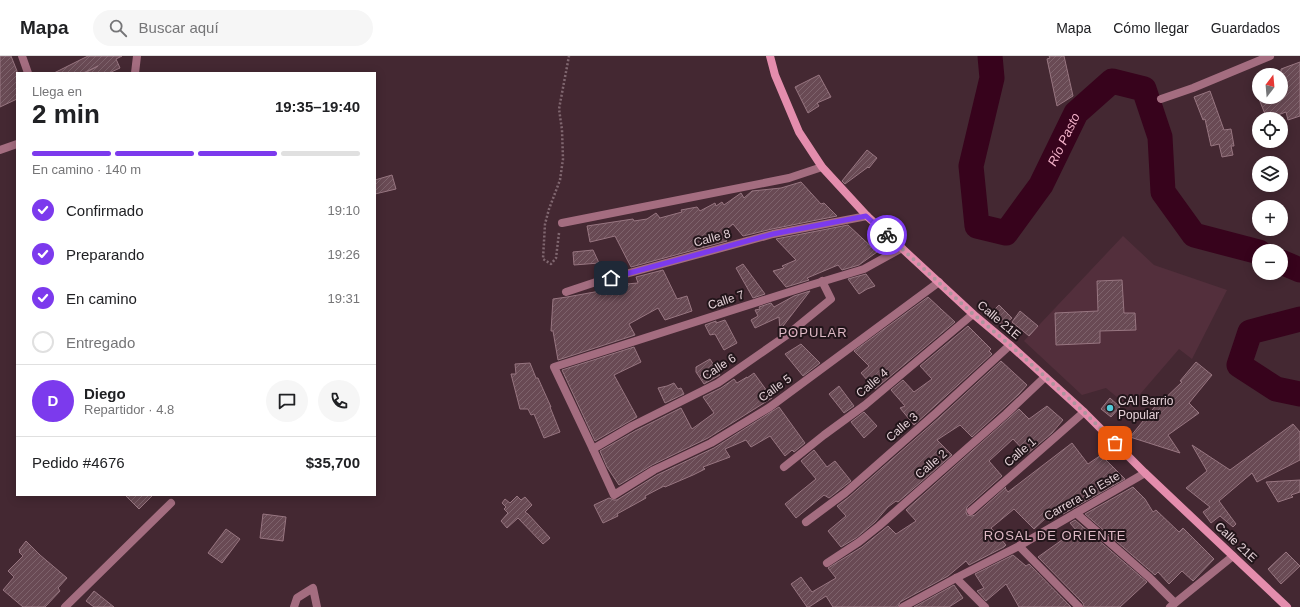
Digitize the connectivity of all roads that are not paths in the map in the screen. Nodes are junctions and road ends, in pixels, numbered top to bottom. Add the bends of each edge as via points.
1 (22, 56) edge
2 (137, 56) edge
3 (770, 56) edge
4 (1270, 56) edge
5 (28, 72) edge
6 (135, 72) edge
7 (1161, 99) dead end
8 (16, 144) edge
9 (0, 150) edge
10 (822, 167) junction
11 (866, 216) junction
12 (562, 223) road end
13 (902, 248) junction
14 (822, 282) junction
15 (939, 282) junction
16 (566, 292) dead end
17 (973, 314) junction
18 (1010, 345) junction
19 (1045, 377) junction
20 (1084, 412) junction
21 (593, 449) junction
22 (784, 467) dead end
23 (1145, 473) junction
24 (171, 503) dead end
25 (971, 511) dead end
26 (1076, 513) junction
27 (806, 522) dead end
28 (1019, 546) junction
29 (1233, 556) junction
30 (827, 563) dead end
31 (956, 578) junction
32 (1172, 605) edge
33 (65, 607) edge
34 (294, 607) edge
35 (317, 607) edge
36 (903, 607) edge
37 (985, 607) edge
38 (1079, 607) edge
39 (1288, 607) edge

1 - 5 street
2 - 6 street
3 - 10 main road, Calle 21E via 775,75 799,132
4 - 7 street
8 - 9 street
10 - 11 main road, Calle 21E
10 - 12 street via 789,178
11 - 13 main road, Calle 21E
11 - 16 street, Calle 8 via 773,234
13 - 14 street, Calle 7 via 864,269
13 - 15 main road, Calle 21E
14 - 21 street, Calle 6 via 831,299 787,335 718,383 632,426
14 - 21 street, Calle 7 via 554,367
15 - 17 main road, Calle 21E
15 - 21 street, Calle 5 via 770,407 711,443 654,470 614,495
17 - 18 main road, Calle 21E
17 - 22 street, Calle 4 via 865,405
18 - 19 main road, Calle 21E
18 - 27 street, Calle 3 via 845,493
19 - 20 main road, Calle 21E
19 - 30 street, Calle 2 via 879,526
20 - 23 main road, Calle 21E
20 - 25 street, Calle 1
23 - 26 street, Carrera 16 Este
23 - 29 main road, Calle 21E
24 - 33 street
26 - 28 street, Carrera 16 Este
26 - 32 street via 1150,578
28 - 31 street, Carrera 16 Este
28 - 38 street
29 - 32 street
29 - 39 main road, Calle 21E
31 - 36 street, Carrera 16 Este
31 - 37 street
34 - 35 street via 297,598 313,588

